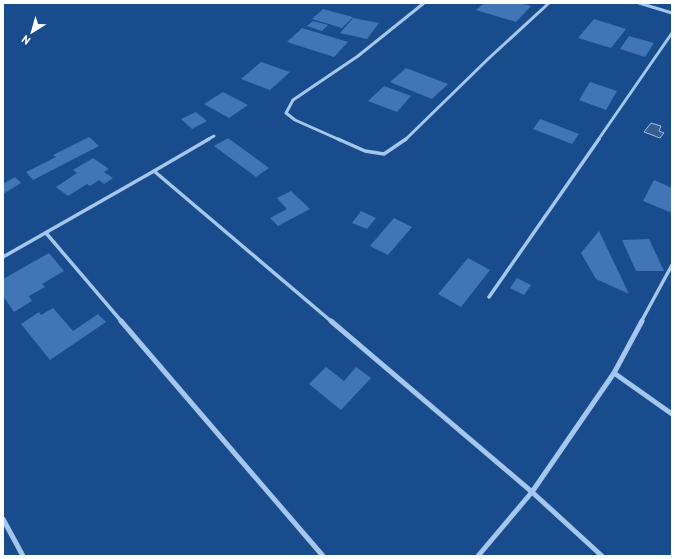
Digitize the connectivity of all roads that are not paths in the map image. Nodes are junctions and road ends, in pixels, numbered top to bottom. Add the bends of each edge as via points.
1 (424, 3) edge
2 (549, 3) edge
3 (639, 3) edge
4 (672, 13) edge
5 (672, 33) edge
6 (214, 136) dead end
7 (154, 171) junction
8 (46, 233) junction
9 (3, 257) edge
10 (672, 265) edge
11 (670, 274) edge
12 (489, 297) dead end
13 (614, 374) junction
14 (672, 414) edge
15 (532, 492) junction
16 (3, 519) edge
17 (23, 556) edge
18 (323, 556) edge
19 (478, 556) edge
20 (602, 556) edge

1 - 2 street via 358,56 293,100 286,113 295,120 365,151 384,154 402,143
3 - 4 street
5 - 12 street
6 - 7 street
7 - 8 street
7 - 15 street
8 - 9 street
8 - 18 street
10 - 11 street
11 - 13 street
13 - 14 street
13 - 15 street
15 - 19 street
15 - 20 street
16 - 17 street

